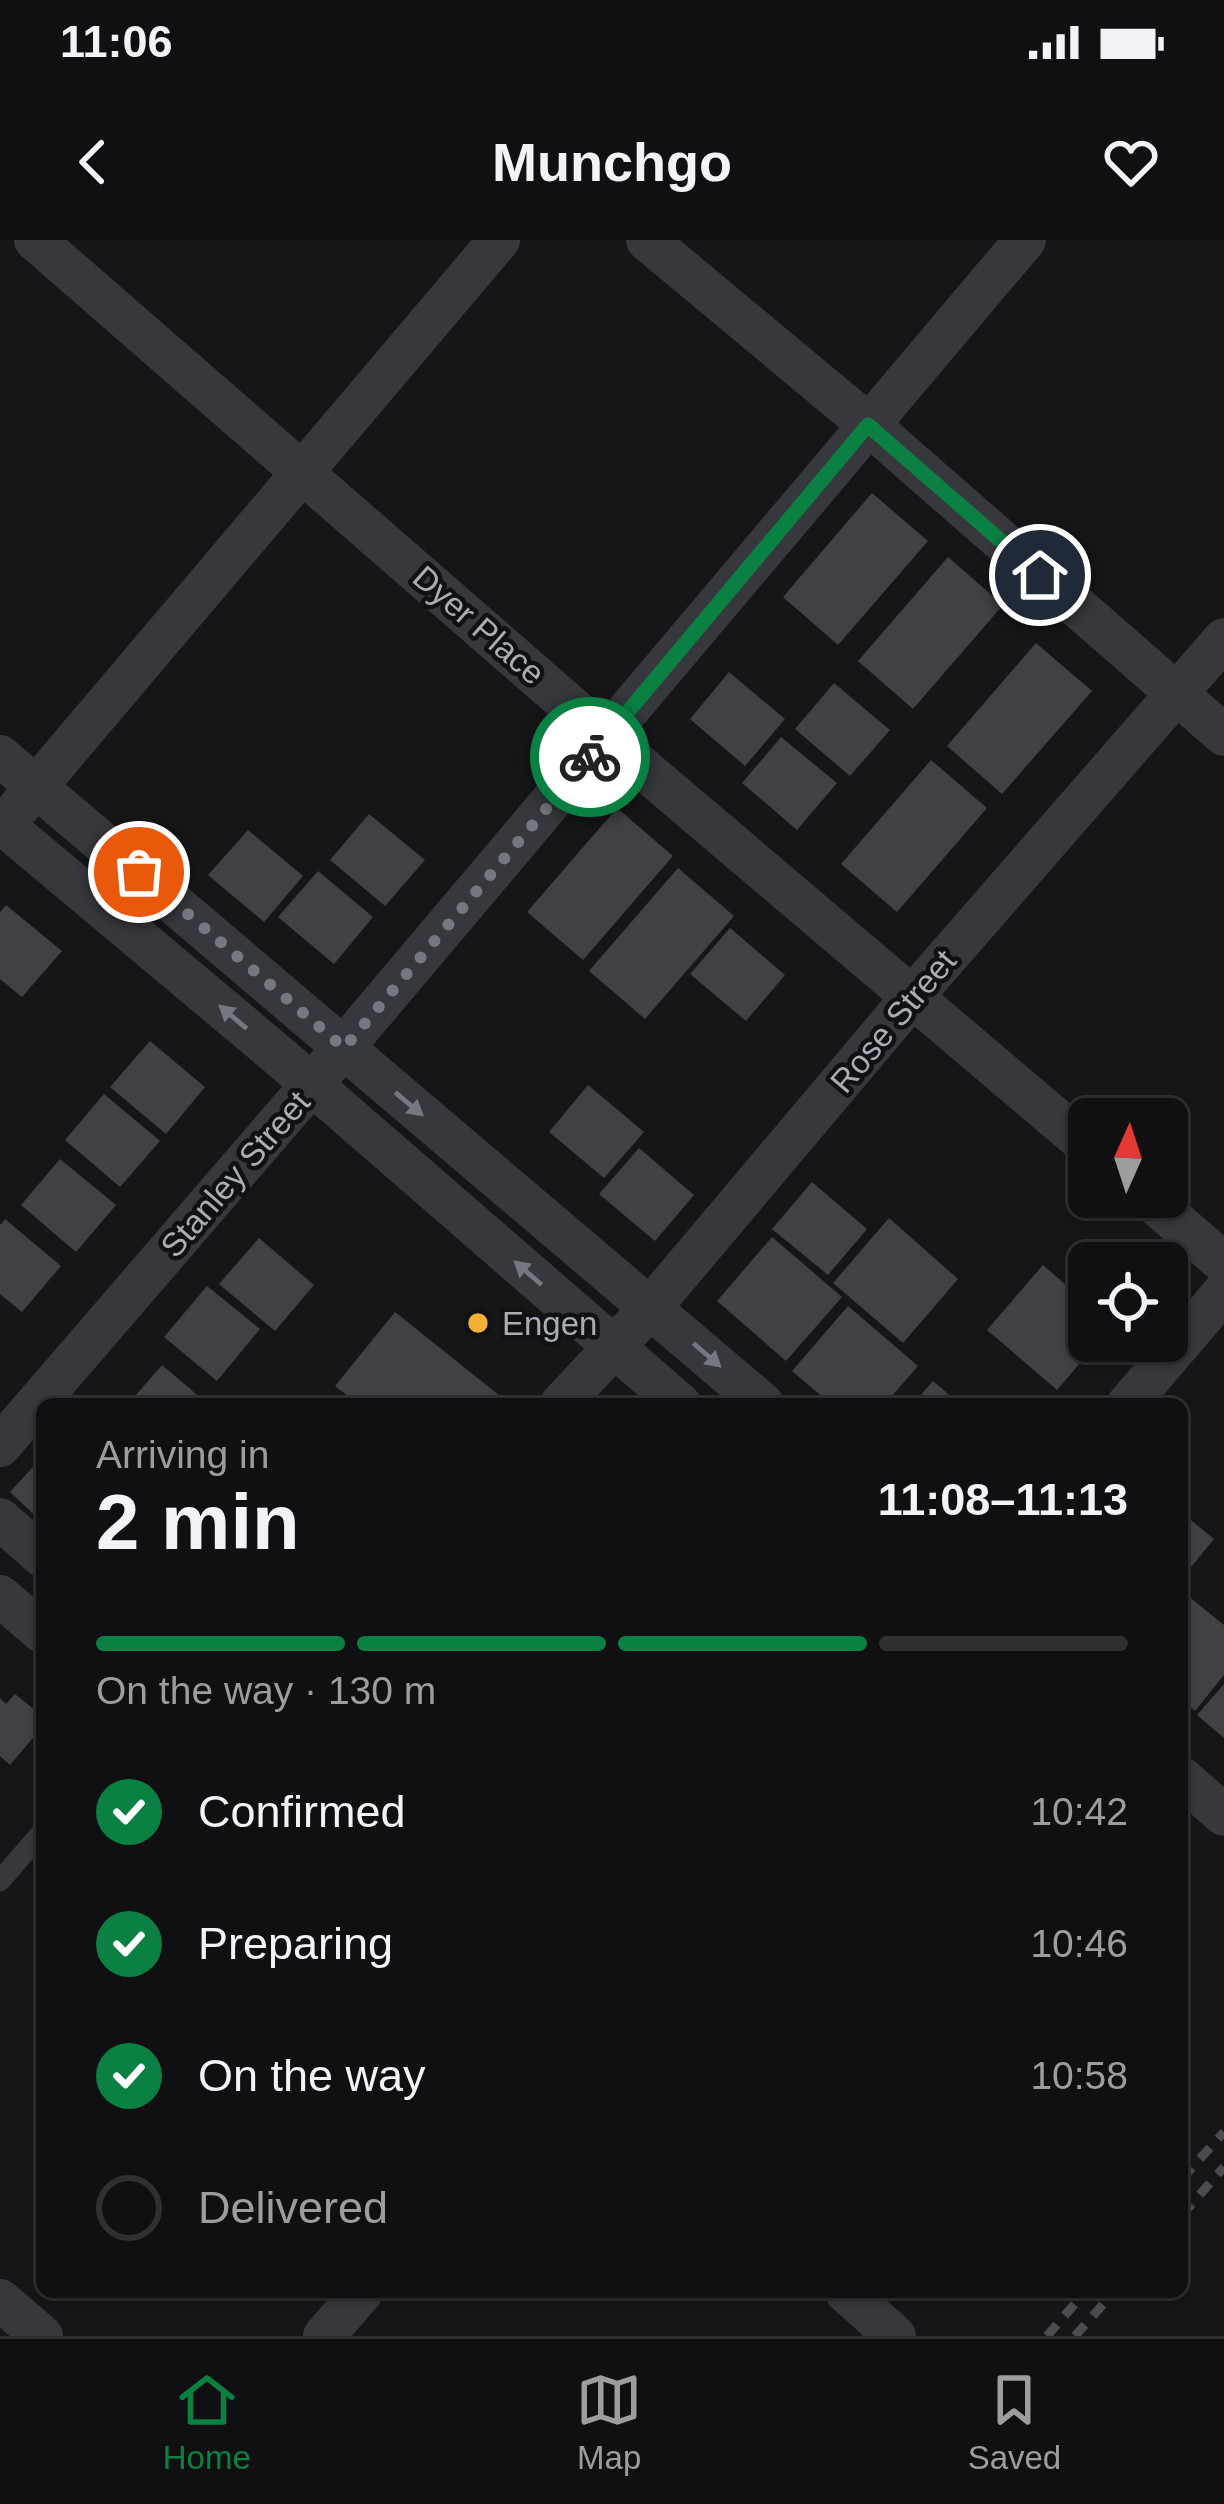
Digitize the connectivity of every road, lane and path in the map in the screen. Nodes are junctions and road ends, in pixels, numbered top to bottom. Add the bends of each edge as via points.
1 (34, 240) edge
2 (499, 240) edge
3 (647, 240) edge
4 (1024, 240) edge
5 (868, 425) junction
6 (303, 472) junction
7 (1224, 639) edge
8 (1178, 695) junction
9 (1224, 735) edge
10 (607, 736) junction
11 (0, 756) edge
12 (37, 784) junction
13 (1, 826) edge
14 (913, 996) junction
15 (344, 1048) junction
16 (312, 1084) junction
17 (1068, 1130) edge
18 (1171, 1218) edge
19 (1224, 1264) edge
20 (1224, 1292) edge
21 (651, 1307) junction
22 (613, 1347) junction
23 (41, 1398) edge
24 (566, 1398) edge
25 (673, 1398) edge
26 (756, 1398) edge
27 (1133, 1398) edge
28 (36, 1404) edge
29 (0, 1446) edge
30 (0, 1519) edge
31 (36, 1551) edge
32 (0, 1597) edge
33 (36, 1627) edge
34 (1188, 1783) edge
35 (1224, 1816) edge
36 (36, 1839) edge
37 (0, 1881) edge
38 (357, 2298) edge
39 (853, 2298) edge
40 (0, 2300) edge
41 (42, 2336) edge
42 (324, 2336) edge
43 (896, 2336) edge

1 - 6 street, Dyer Place
2 - 6 street
3 - 5 street
4 - 5 street, Stanley Street
5 - 8 street
5 - 10 street, Stanley Street
6 - 10 street, Dyer Place
6 - 12 street
7 - 8 street, Rose Street
8 - 9 street
8 - 14 street, Rose Street
10 - 14 street, Dyer Place
10 - 15 street, Stanley Street
11 - 12 street
12 - 13 street
12 - 15 street
16 -> 13 street
14 - 17 street, Dyer Place
14 - 21 street, Rose Street
15 - 16 street, Stanley Street
15 -> 21 street
22 -> 16 street
16 - 23 street, Stanley Street
18 - 19 street
20 - 27 street
21 - 22 street, Rose Street
21 -> 26 street
22 - 24 street, Rose Street
22 - 25 street
28 - 29 street, Stanley Street
30 - 31 street
32 - 33 street
34 - 35 street
36 - 37 lane
38 - 42 street
39 - 43 street
40 - 41 street

